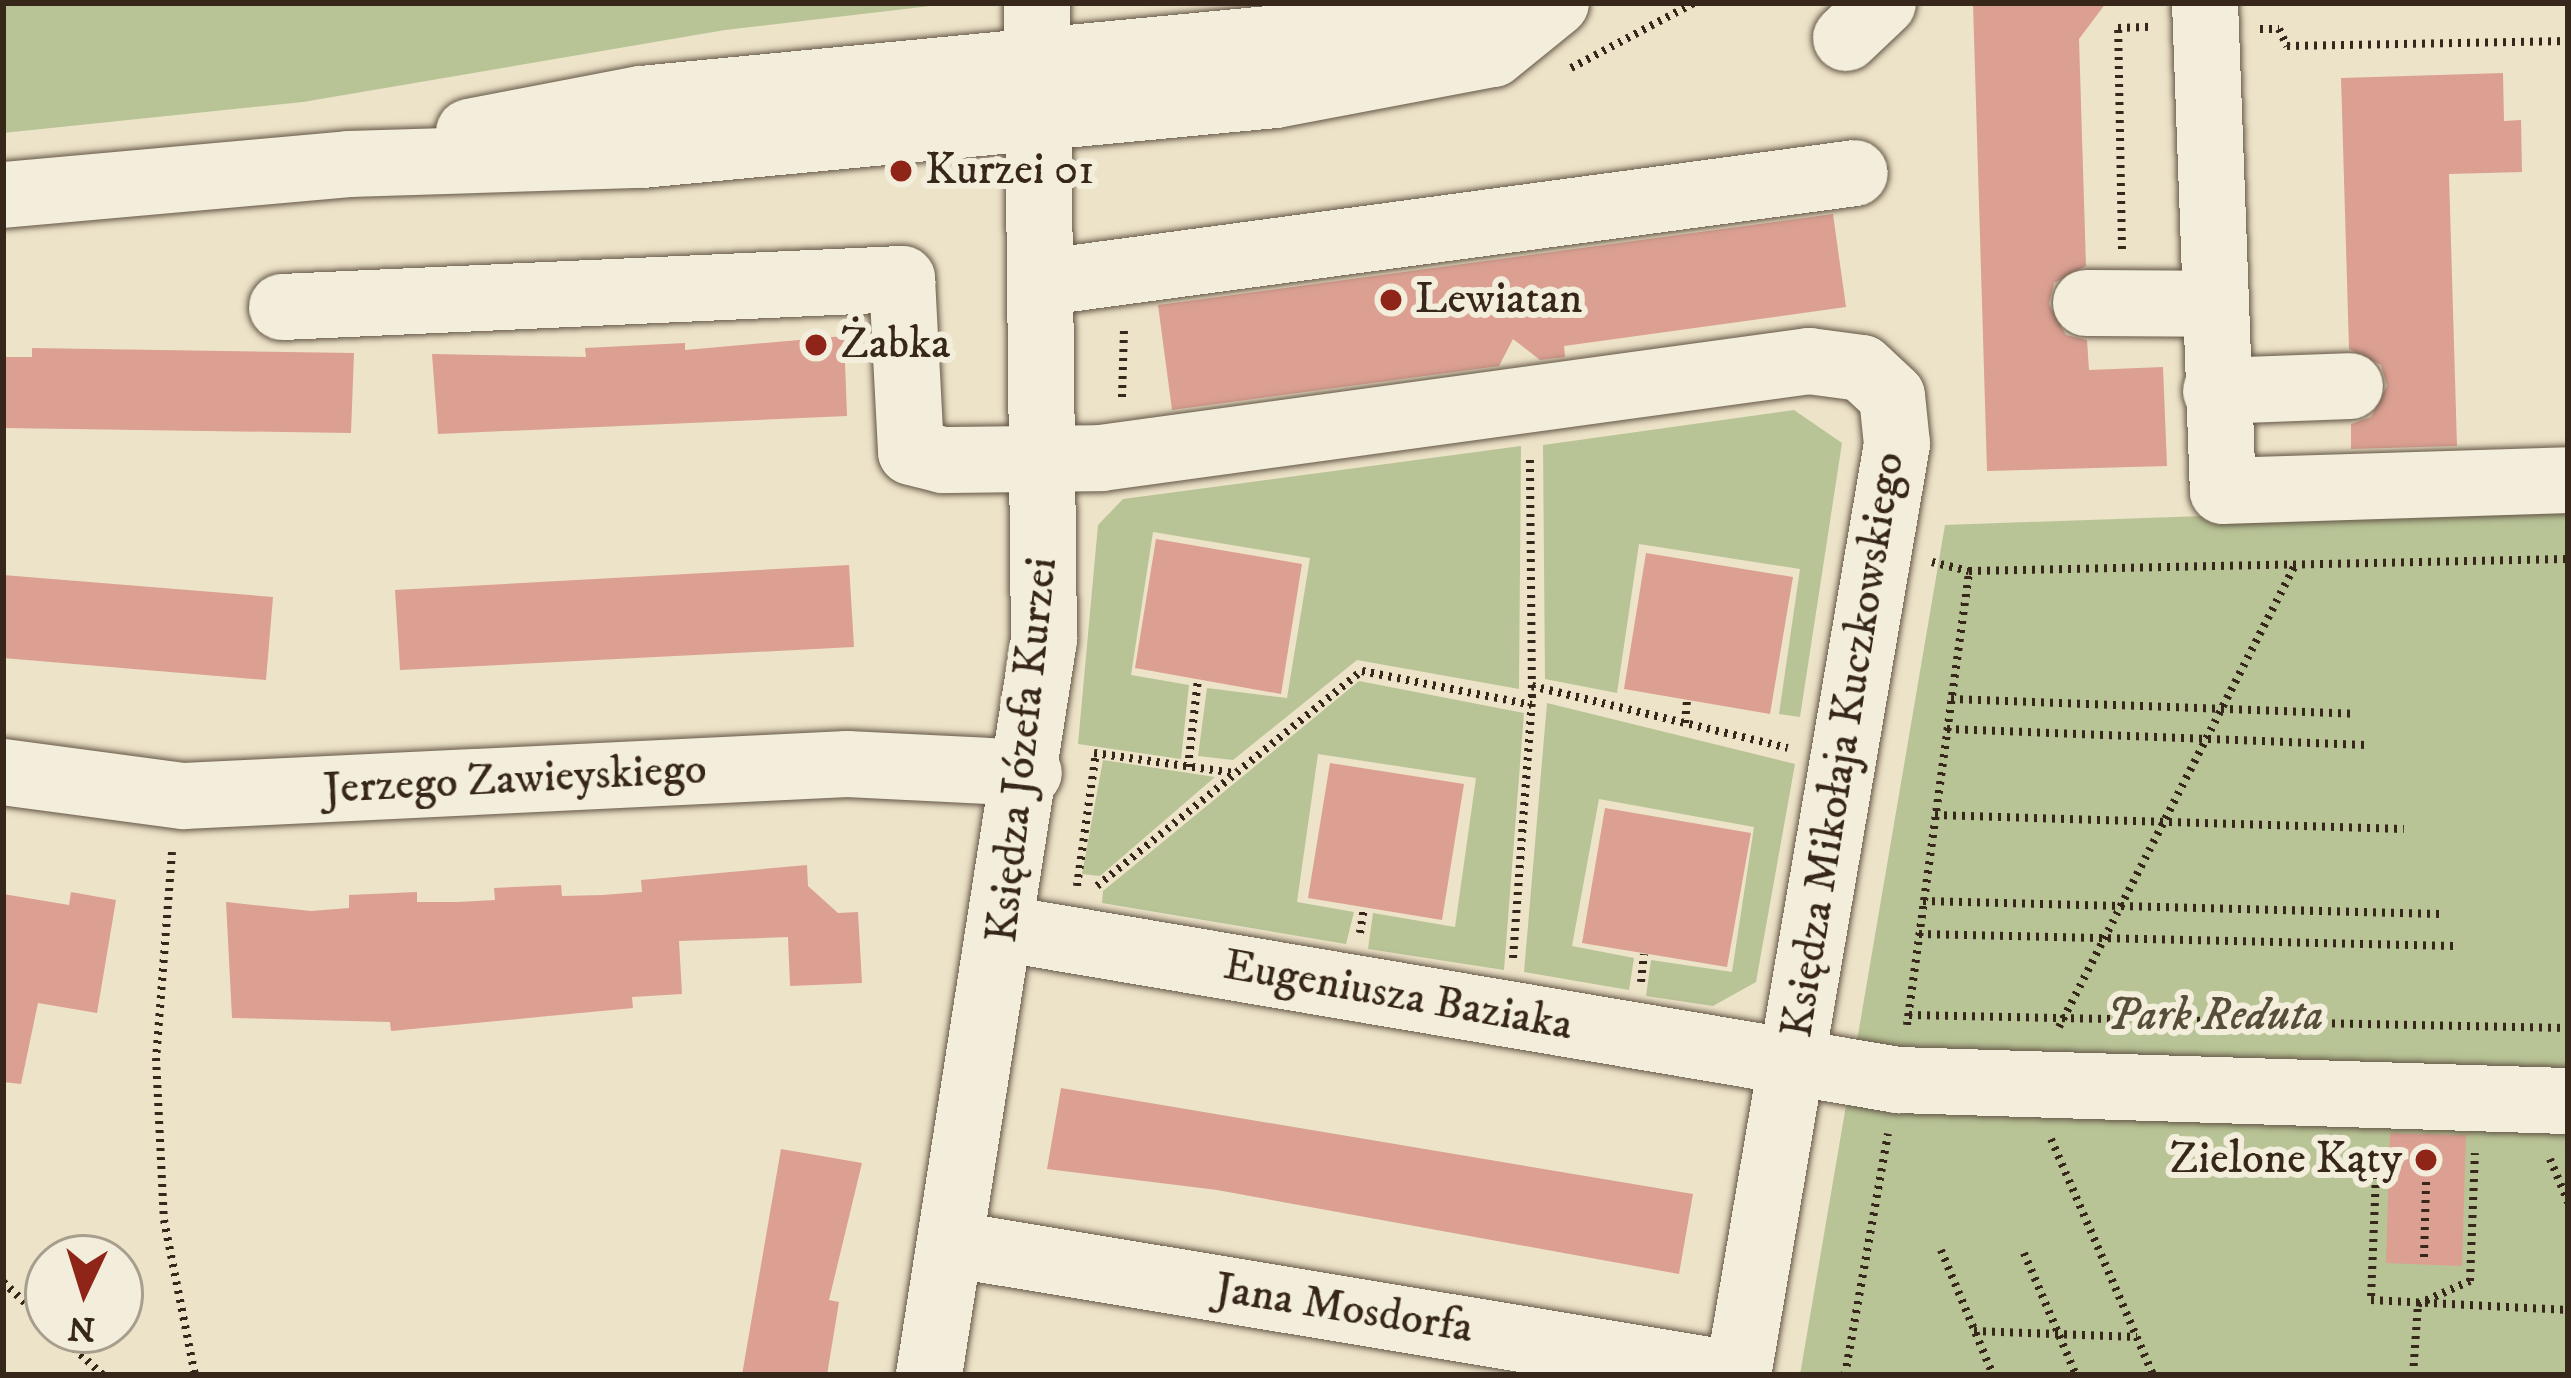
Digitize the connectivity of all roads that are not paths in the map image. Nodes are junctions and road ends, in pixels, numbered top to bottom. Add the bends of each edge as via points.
1 (1516, 3) edge
2 (1556, 3) edge
3 (2205, 15) edge
4 (1039, 59) edge
5 (1855, 172) dead end
6 (3, 195) edge
7 (1046, 282) junction
8 (2086, 303) dead end
9 (2190, 304) junction
10 (282, 307) dead end
11 (2350, 386) dead end
12 (2216, 391) junction
13 (1049, 459) junction
14 (2568, 480) edge
15 (1031, 758) junction
16 (3, 772) edge
17 (1006, 929) junction
18 (1791, 1062) junction
19 (2568, 1101) edge
20 (950, 1244) junction
21 (929, 1375) edge
22 (1738, 1375) edge

1 - 4 street via 1310,35
2 - 4 street via 1493,54 1405,75
3 - 9 street
4 - 6 street via 642,155 349,164
4 - 7 street, Księdza Józefa Kurzei
5 - 7 street
7 - 13 street, Księdza Józefa Kurzei
8 - 9 street
9 - 12 street
10 - 13 street, Księdza Mikołaja Kuczkowskiego via 902,279 911,452
11 - 12 street
12 - 14 street via 2223,491
13 - 15 street, Księdza Józefa Kurzei
13 - 18 street, Księdza Mikołaja Kuczkowskiego via 1120,456 1809,361 1862,368 1892,396 1897,443
15 - 16 street, Jerzego Zawieyskiego via 172,795
15 - 17 street, Księdza Józefa Kurzei
17 - 18 street, Eugeniusza Baziaka
17 - 20 street, Księdza Józefa Kurzei
18 - 19 street, Eugeniusza Baziaka via 1898,1080
18 - 22 street, Księdza Mikołaja Kuczkowskiego
20 - 21 street, Księdza Józefa Kurzei
20 - 22 street, Jana Mosdorfa

